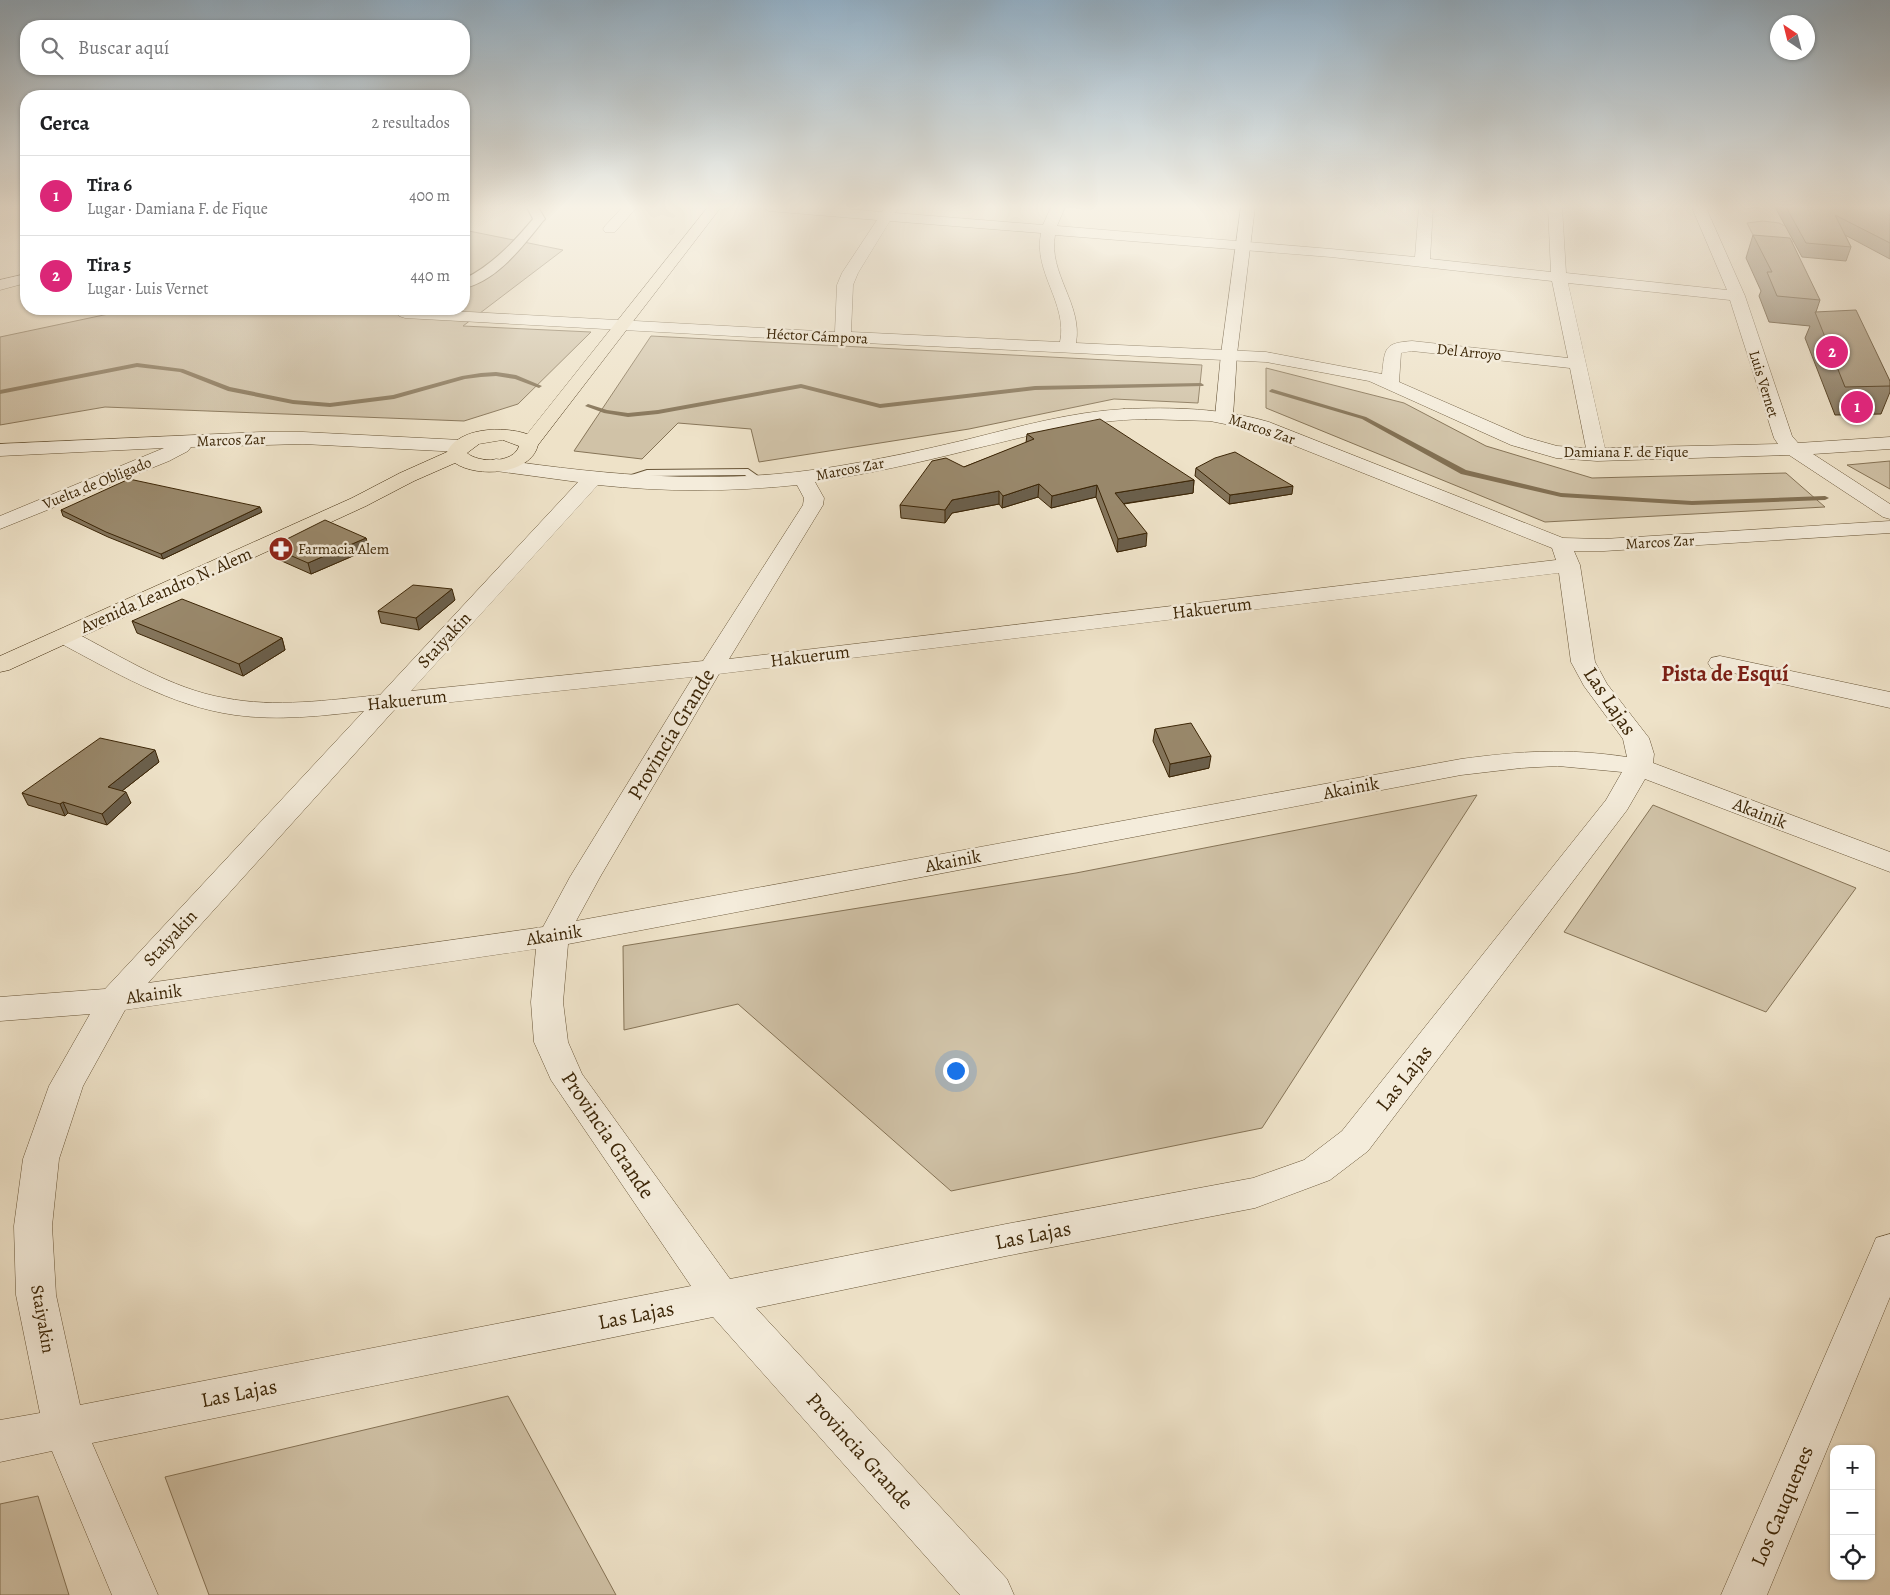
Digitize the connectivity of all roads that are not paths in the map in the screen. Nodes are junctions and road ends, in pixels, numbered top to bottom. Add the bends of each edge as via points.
1 (15, 281) edge
2 (658, 281) edge
3 (847, 281) edge
4 (1056, 281) edge
5 (1238, 281) edge
6 (1561, 281) edge
7 (1594, 281) edge
8 (1731, 281) edge
9 (0, 285) edge
10 (1737, 296) junction
11 (466, 315) edge
12 (624, 326) junction
13 (843, 337) junction
14 (1067, 347) junction
15 (1229, 354) junction
16 (1578, 364) junction
17 (1390, 382) junction
18 (569, 393) junction
19 (1224, 416) junction
20 (497, 435) junction
21 (192, 441) junction
22 (1890, 443) edge
23 (529, 446) junction
24 (1793, 449) junction
25 (0, 450) edge
26 (1597, 454) junction
27 (464, 455) junction
28 (496, 465) junction
29 (803, 478) junction
30 (605, 481) junction
31 (1890, 514) edge
32 (0, 523) edge
33 (1890, 527) edge
34 (1565, 554) junction
35 (64, 636) junction
36 (1720, 663) dead end
37 (0, 665) edge
38 (710, 668) junction
39 (1890, 700) edge
40 (387, 702) junction
41 (1639, 767) junction
42 (1890, 863) edge
43 (554, 936) junction
44 (114, 1000) junction
45 (0, 1009) edge
46 (1890, 1250) edge
47 (721, 1298) junction
48 (64, 1428) junction
49 (0, 1441) edge
50 (135, 1595) edge
51 (991, 1595) edge
52 (1744, 1595) edge

1 - 9 street
2 - 12 highway, Avenida Leandro N. Alem
3 - 13 street
4 - 14 street via 1070,326
5 - 15 street
6 - 16 street
7 - 10 street
8 - 10 street, Luis Vernet
10 - 24 street, Luis Vernet via 1778,427
11 - 12 street, Héctor Cámpora
12 - 13 street, Héctor Cámpora
12 - 18 highway, Avenida Leandro N. Alem
13 - 14 street, Héctor Cámpora
14 - 15 street, Héctor Cámpora
15 - 17 street, Damiana F. de Fique via 1274,358
15 - 19 street
16 - 17 street, Del Arroyo via 1398,347 1393,351
16 - 26 street
17 - 26 street, Damiana F. de Fique via 1518,441 1556,452
18 - 20 highway, Avenida Leandro N. Alem
18 - 23 highway, Avenida Leandro N. Alem
19 - 29 street, Marcos Zar via 1126,414 1092,417 950,450
19 - 34 street, Marcos Zar via 1262,426 1524,531
20 - 23 highway, Avenida Leandro N. Alem via 518,437
20 - 27 highway, Avenida Leandro N. Alem via 476,439
21 - 25 street, Marcos Zar
21 - 27 street, Marcos Zar via 303,438
21 - 32 street, Vuelta de Obligado via 162,457
22 - 24 street, Damiana F. de Fique
23 - 28 highway, Avenida Leandro N. Alem via 522,457
23 - 30 street, Marcos Zar via 536,458 552,467
24 - 26 street, Damiana F. de Fique
24 - 31 street, Luis Vernet
27 - 28 highway, Avenida Leandro N. Alem
27 - 35 highway, Avenida Leandro N. Alem
28 - 30 street, Marcos Zar
29 - 30 street, Marcos Zar via 697,486
29 - 38 street, Provincia Grande via 814,498 813,505
30 - 40 street, Staiyakin
33 - 34 street, Marcos Zar via 1604,544
34 - 38 street, Hakuerum
34 - 41 street, Las Lajas via 1583,662 1596,686 1636,738 1641,754
35 - 37 highway, Avenida Leandro N. Alem
35 - 40 street, Hakuerum via 185,696 225,706 282,710
36 - 39 street
38 - 40 street, Hakuerum
38 - 43 street, Provincia Grande via 584,877
40 - 44 street, Staiyakin
41 - 42 street, Akainik
41 - 43 street, Akainik via 1559,758 1461,767
41 - 47 street, Las Lajas via 1617,804 1355,1141 1317,1170 1255,1192
43 - 44 street, Akainik
43 - 47 street, Provincia Grande via 547,1002 551,1042 561,1065 568,1080
44 - 45 street, Akainik
44 - 48 street, Staiyakin via 66,1086 41,1159 32,1226 36,1296
46 - 52 street, Los Cauquenes
47 - 48 street, Las Lajas
47 - 51 street, Provincia Grande
48 - 49 street, Las Lajas
48 - 50 street, Staiyakin

